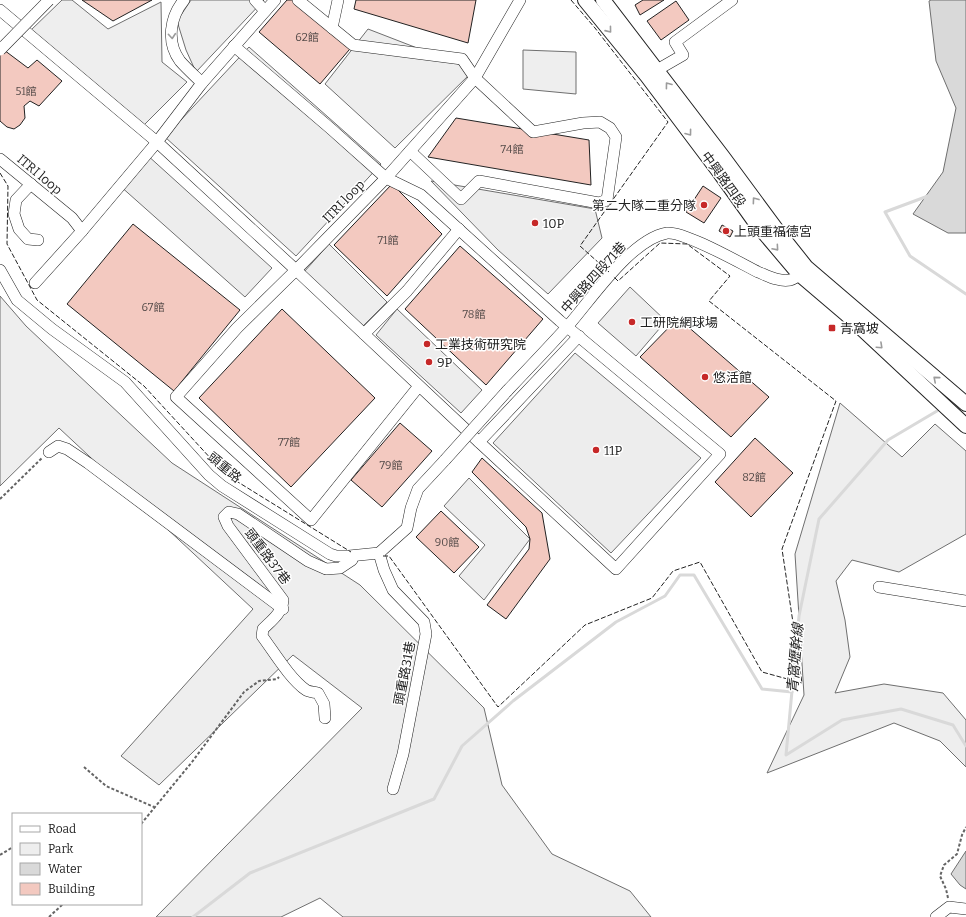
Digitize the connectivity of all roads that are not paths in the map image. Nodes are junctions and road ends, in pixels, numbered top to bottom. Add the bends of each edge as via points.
1 (49, 0) edge
2 (184, 0) edge
3 (255, 0) edge
4 (275, 0) edge
5 (298, 0) edge
6 (338, 0) edge
7 (520, 0) edge
8 (585, 0) edge
9 (603, 0) edge
10 (732, 0) edge
11 (0, 10) edge
12 (264, 11) junction
13 (332, 28) junction
14 (234, 46) junction
15 (0, 50) edge
16 (652, 73) junction
17 (475, 78) junction
18 (202, 83) junction
19 (157, 142) junction
20 (410, 151) junction
21 (0, 159) edge
22 (386, 178) junction
23 (31, 184) junction
24 (459, 229) junction
25 (82, 231) junction
26 (38, 240) dead end
27 (0, 270) edge
28 (296, 270) junction
29 (803, 271) junction
30 (35, 283) dead end
31 (567, 326) junction
32 (364, 334) junction
33 (579, 336) junction
34 (419, 386) junction
35 (966, 404) edge
36 (966, 426) edge
37 (479, 442) junction
38 (49, 452) road end
39 (379, 553) junction
40 (352, 560) dead end
41 (879, 587) dead end
42 (966, 600) edge
43 (283, 609) junction
44 (326, 718) dead end
45 (393, 789) dead end
46 (966, 909) edge
47 (936, 917) edge

1 - 15 street, bridge
2 -> 18 street via 175,12 171,28 173,44 179,59
3 - 12 street
4 - 12 street
5 - 13 street
6 - 13 street
7 - 17 street, ITRI loop
8 -> 16 main road, 中興路四段
9 - 16 main road, 中興路四段
10 - 16 street via 675,42 683,55
11 - 19 street
12 - 14 street
13 - 17 street via 352,45 462,59
14 - 18 street
14 - 22 street
16 - 29 main road, 中興路四段 via 725,170 779,234
17 - 20 street, ITRI loop
17 - 20 street via 533,132 600,122 610,128 616,137 607,200 599,203 479,181 461,199
18 - 19 street
19 - 25 street
19 - 28 street
20 - 22 street, ITRI loop
21 - 23 street, ITRI loop
22 - 24 street via 421,195
22 - 28 street, ITRI loop
23 - 25 street, ITRI loop via 72,218
23 - 26 street via 16,200 14,214 18,229 28,239
24 - 31 street
24 - 32 street via 406,292
25 - 30 street
27 - 39 street, 頭重路 via 17,300 125,382 209,475 222,486 330,554 349,556
28 - 32 street
28 - 34 street, ITRI loop via 237,328 176,397 311,520
29 - 31 street, 中興路四段71巷 via 792,280 780,280 688,237 668,233 654,237 625,258
35 -> 29 main road, 中興路四段
29 -> 36 main road, 中興路四段
31 - 33 street
31 - 39 street, 中興路四段71巷, bridge via 418,489 407,528
32 - 34 street
33 - 37 street
33 - 37 street via 720,454 616,569
34 - 37 street
38 - 43 street via 58,446 88,463
39 - 45 street, 頭重路31巷 via 393,590 424,622 426,634 403,754
40 - 43 street, 頭重路37巷 via 340,568 326,569 308,561 238,514 229,512 224,517 228,526 283,600
41 - 42 street
43 - 44 street via 262,629 262,636 288,671 307,691 318,693 324,704
46 - 47 street via 949,907

